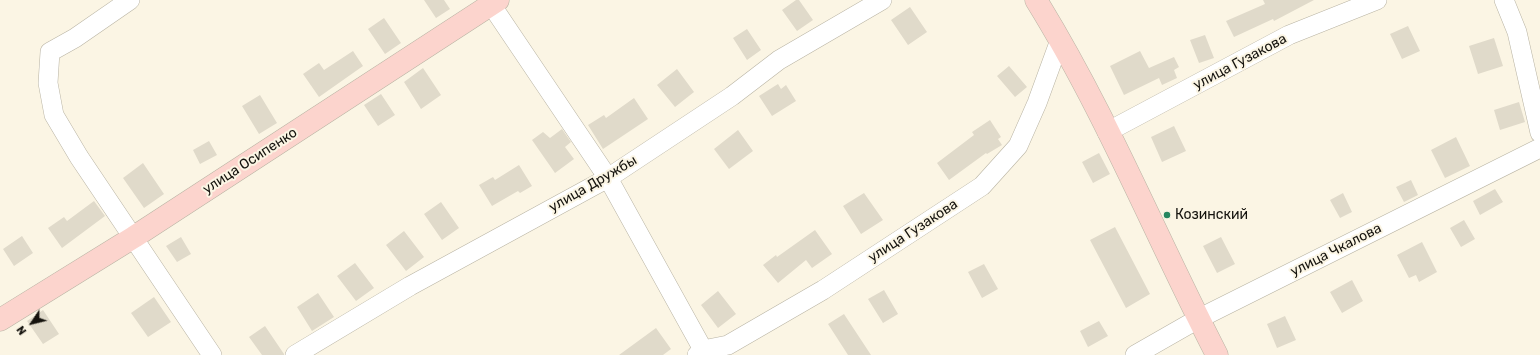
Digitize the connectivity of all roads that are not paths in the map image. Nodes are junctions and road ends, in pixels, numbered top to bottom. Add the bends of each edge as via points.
1 (130, 0) edge
2 (882, 0) edge
3 (1036, 0) edge
4 (1377, 0) edge
5 (1504, 0) edge
6 (492, 1) edge
7 (1060, 40) junction
8 (1107, 132) junction
9 (1540, 132) edge
10 (1540, 148) edge
11 (608, 178) junction
12 (134, 237) junction
13 (1198, 319) junction
14 (0, 320) edge
15 (702, 353) edge
16 (212, 355) edge
17 (295, 355) edge
18 (1135, 355) edge
19 (1217, 355) edge

1 - 12 street via 50,52 48,84 54,114 79,157
2 - 11 street, улица Дружбы via 779,60 732,96
3 - 7 main road
4 - 8 street, улица Гузакова via 1289,35
5 - 9 street via 1517,32
6 - 11 street
6 - 12 main road, улица Осипенко
7 - 8 main road
7 - 15 street, улица Гузакова via 1018,146 982,186 823,290 728,345
8 - 13 main road
10 - 13 street, улица Чкалова
11 - 15 street
11 - 17 street, улица Дружбы via 410,286
12 - 14 main road, улица Осипенко
12 - 16 street
13 - 18 street, улица Чкалова
13 - 19 main road

